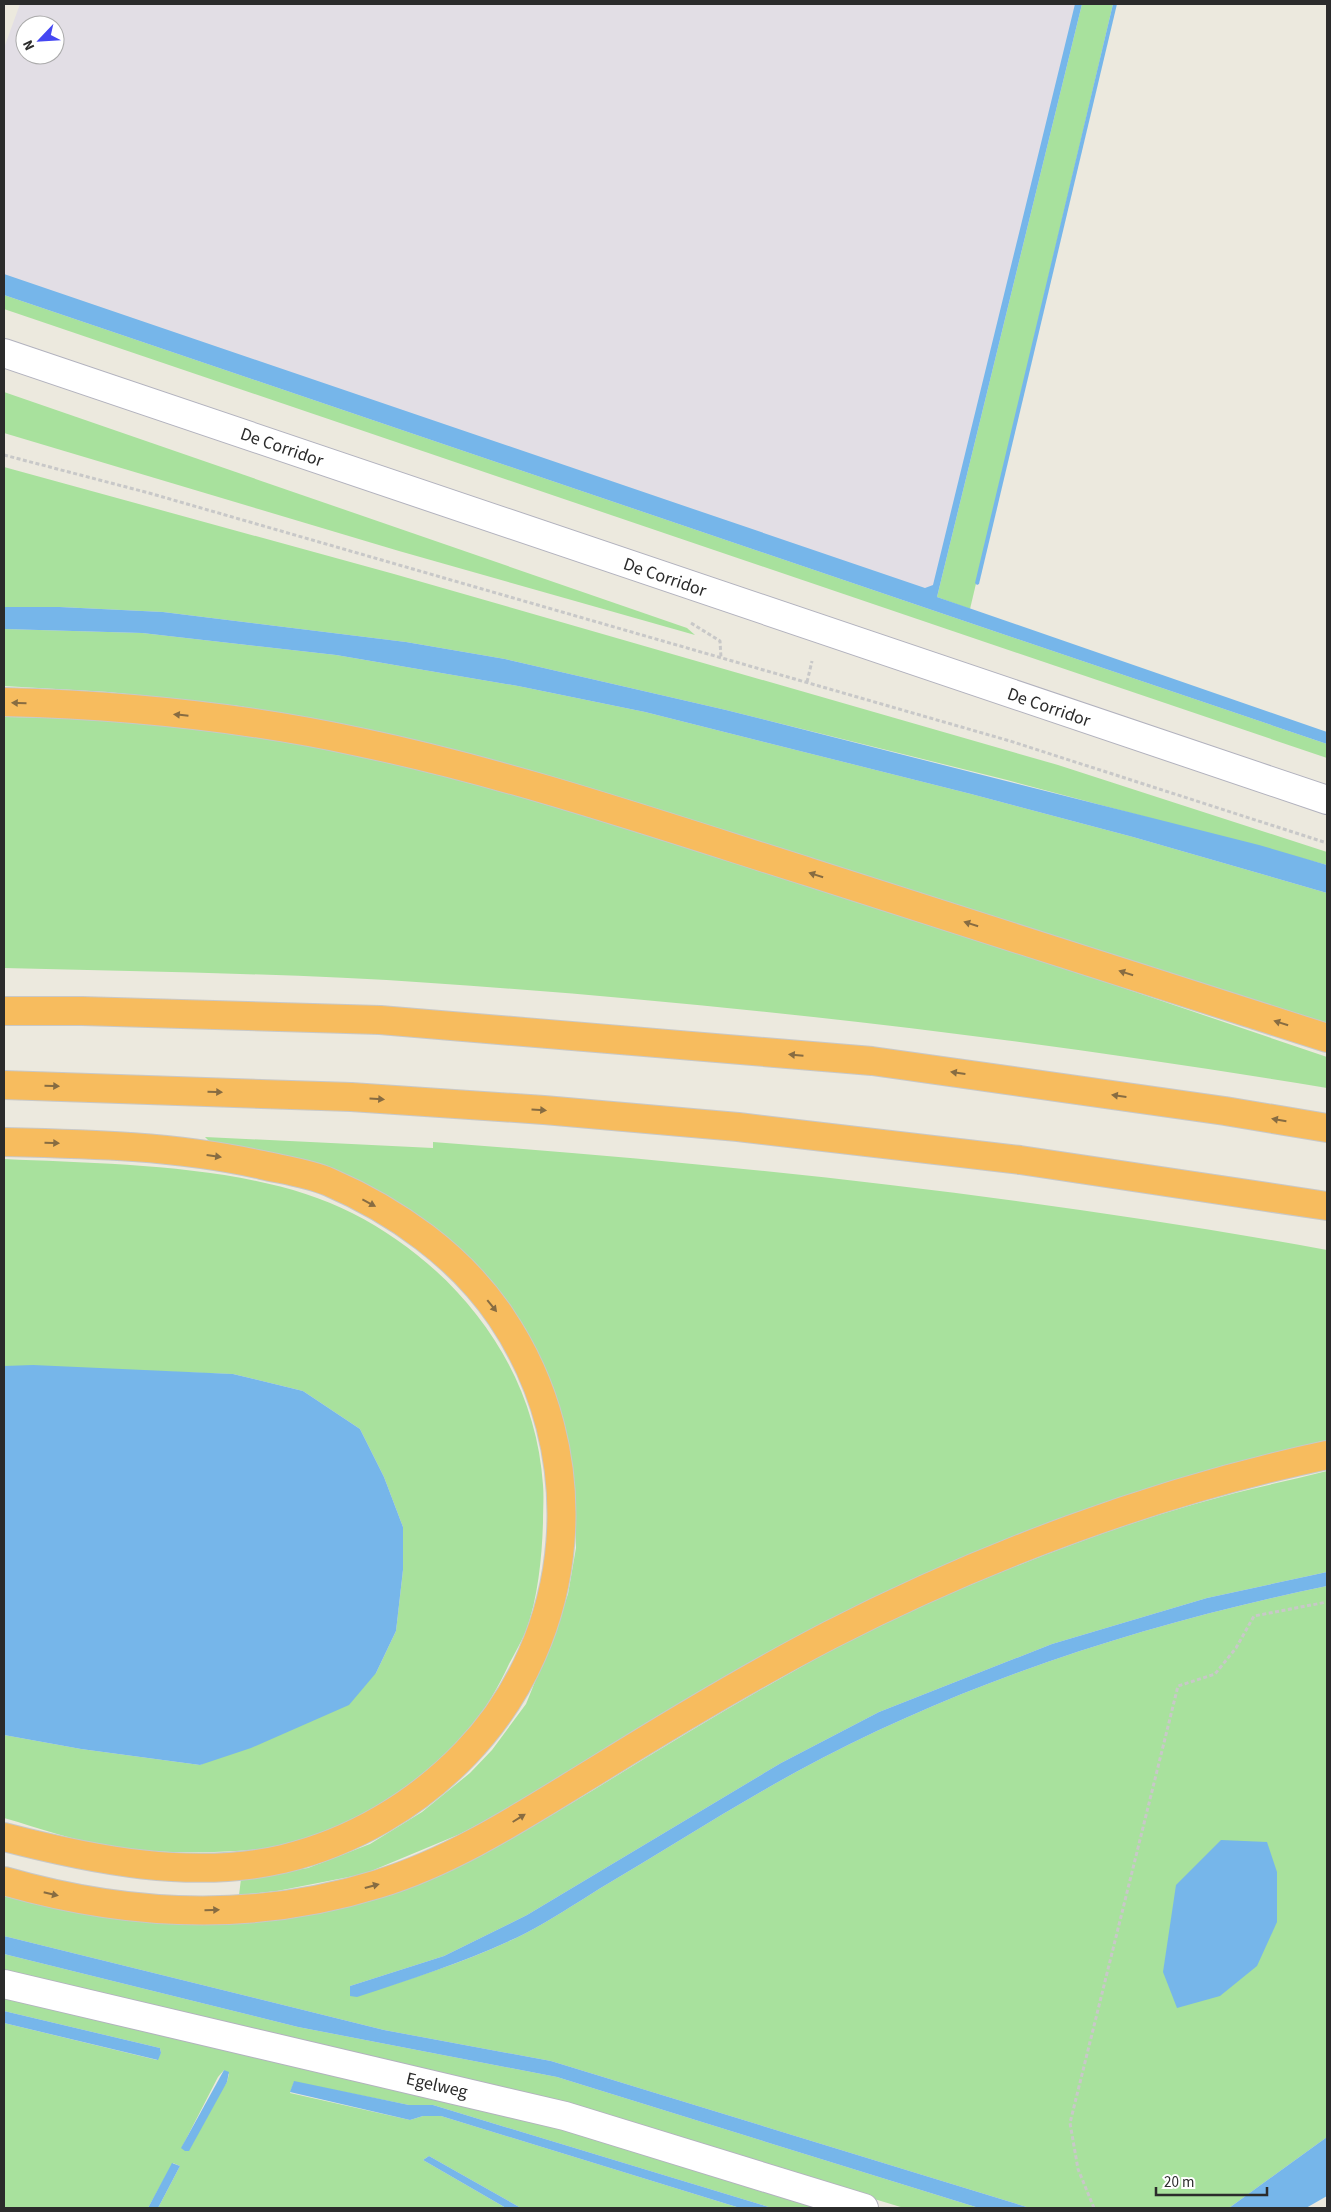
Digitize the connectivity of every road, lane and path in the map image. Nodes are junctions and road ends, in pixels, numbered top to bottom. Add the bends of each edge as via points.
1 (4, 353) edge
2 (4, 454) edge
3 (4, 702) edge
4 (1327, 800) edge
5 (1327, 843) edge
6 (4, 1011) edge
7 (1327, 1038) edge
8 (4, 1084) edge
9 (1327, 1128) edge
10 (4, 1142) edge
11 (1327, 1206) edge
12 (1327, 1455) edge
13 (1327, 1602) edge
14 (4, 1837) edge
15 (4, 1881) edge
16 (4, 1984) edge
17 (864, 2208) edge
18 (1094, 2208) edge

1 - 4 street, De Corridor
2 - 5 path via 140,490 1010,741
7 -> 3 highway via 662,825 481,771 357,742 229,720
9 -> 6 highway via 863,1060 380,1020
8 -> 11 highway via 351,1097 738,1127 1020,1160
10 -> 14 highway via 118,1145 228,1158 327,1181 411,1226 470,1279 500,1316 521,1352 551,1427 562,1506 556,1579 536,1646 519,1684 498,1717 448,1772 390,1815 339,1841 313,1850 282,1859 224,1866 139,1864
15 -> 12 highway via 90,1903 183,1911 276,1908 381,1884 475,1842 672,1723 829,1636 951,1578 1059,1535 1155,1502
13 - 18 path via 1254,1616 1236,1648 1215,1674 1178,1686 1070,2124 1078,2169
16 - 17 street, Egelweg via 565,2116

